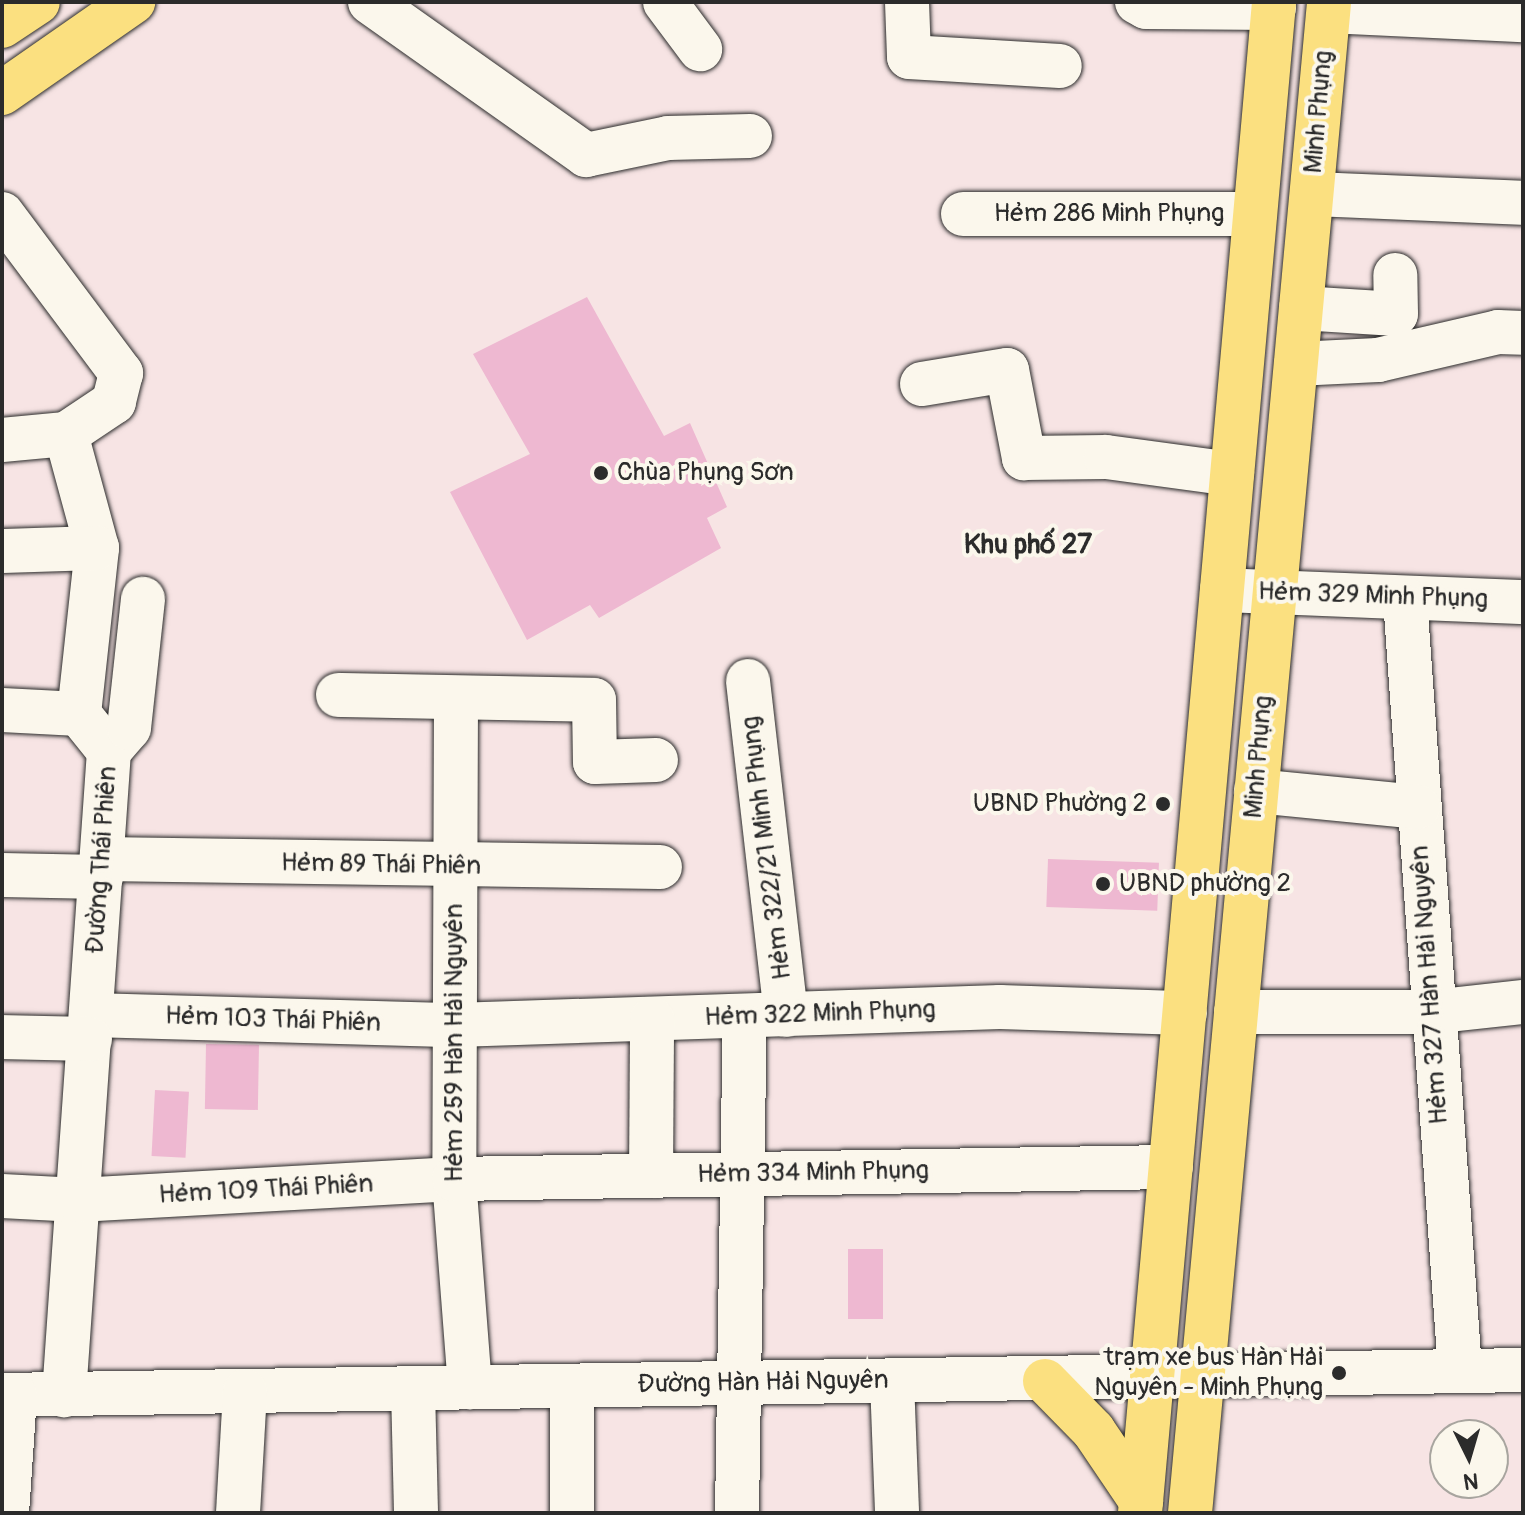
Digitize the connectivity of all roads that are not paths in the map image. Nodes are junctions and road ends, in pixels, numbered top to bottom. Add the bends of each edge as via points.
1 (38, 2) edge
2 (133, 2) edge
3 (370, 2) edge
4 (665, 2) edge
5 (907, 2) edge
6 (1137, 2) edge
7 (1274, 5) edge
8 (1329, 7) edge
9 (1523, 20) edge
10 (2, 26) edge
11 (700, 49) dead end
12 (1060, 66) dead end
13 (2, 93) edge
14 (750, 136) dead end
15 (1312, 194) junction
16 (1523, 203) edge
17 (2, 214) edge
18 (963, 214) dead end
19 (1255, 214) junction
20 (1395, 275) dead end
21 (1301, 308) junction
22 (1523, 333) edge
23 (1296, 364) junction
24 (922, 384) dead end
25 (66, 434) junction
26 (2, 440) edge
27 (1232, 474) junction
28 (97, 548) junction
29 (2, 551) edge
30 (1222, 590) junction
31 (1275, 592) junction
32 (143, 599) dead end
33 (1405, 599) junction
34 (1523, 602) edge
35 (748, 681) dead end
36 (338, 695) dead end
37 (456, 698) junction
38 (2, 710) edge
39 (79, 714) junction
40 (109, 751) junction
41 (656, 760) dead end
42 (1256, 791) junction
43 (1418, 807) junction
44 (454, 866) junction
45 (660, 867) dead end
46 (101, 868) junction
47 (2, 875) edge
48 (1523, 1002) edge
49 (1236, 1012) junction
50 (1431, 1012) junction
51 (1185, 1013) junction
52 (766, 1016) junction
53 (652, 1019) junction
54 (455, 1025) junction
55 (90, 1027) junction
56 (2, 1037) edge
57 (1171, 1167) junction
58 (742, 1174) junction
59 (651, 1176) junction
60 (454, 1179) junction
61 (2, 1196) edge
62 (78, 1200) junction
63 (1523, 1370) edge
64 (1460, 1371) junction
65 (1153, 1374) junction
66 (1202, 1374) junction
67 (892, 1381) junction
68 (1045, 1381) junction
69 (738, 1384) junction
70 (572, 1386) junction
71 (470, 1387) junction
72 (413, 1389) junction
73 (245, 1391) junction
74 (9, 1395) edge
75 (64, 1395) junction
76 (1140, 1507) edge
77 (7, 1513) edge
78 (238, 1513) edge
79 (416, 1513) edge
80 (572, 1513) edge
81 (737, 1513) edge
82 (897, 1513) edge
83 (1190, 1513) edge

1 - 10 main road
2 - 13 main road
3 - 14 street via 586,155 668,138
4 - 11 street
5 - 12 street via 909,57
6 - 7 street via 1146,7
7 - 19 main road, Minh Phụng
8 - 9 street
8 - 15 main road, Minh Phụng
15 - 16 street
15 - 21 main road, Minh Phụng
17 - 25 street via 121,373 114,402
18 - 19 street, Hẻm 286 Minh Phụng
19 - 27 main road, Minh Phụng
20 - 21 street via 1396,314
21 - 23 main road, Minh Phụng
22 - 23 street via 1498,332 1378,360
23 - 31 main road, Minh Phụng
24 - 27 street via 1007,370 1024,458 1106,457
25 - 26 street
25 - 28 street
27 - 30 main road, Minh Phụng
28 - 29 street
28 - 39 street
30 - 31 street, Hẻm 329 Minh Phụng
30 - 51 main road, Minh Phụng
31 - 33 street, Hẻm 329 Minh Phụng
31 - 42 main road, Minh Phụng
32 - 40 street via 129,728
33 - 34 street, Hẻm 329 Minh Phụng
33 - 43 street, Hẻm 327 Hàn Hải Nguyên
35 - 52 street, Hẻm 322/21 Minh Phụng
36 - 37 street
37 - 41 street via 594,700 595,762
37 - 44 street, Hẻm 259 Hàn Hải Nguyên
38 - 39 street
39 - 40 street, Đường Thái Phiên
40 - 46 street, Đường Thái Phiên
42 - 43 street
42 - 49 main road, Minh Phụng
43 - 50 street, Hẻm 327 Hàn Hải Nguyên
44 - 45 street, Hẻm 89 Thái Phiên
44 - 46 street, Hẻm 89 Thái Phiên
44 - 54 street, Hẻm 259 Hàn Hải Nguyên
46 - 47 street, Hẻm 89 Thái Phiên
46 - 55 street, Đường Thái Phiên
48 - 50 street
49 - 50 street
49 - 66 main road, Minh Phụng
50 - 64 street, Hẻm 327 Hàn Hải Nguyên
51 - 52 street, Hẻm 322 Minh Phụng via 1000,1007
51 - 57 main road, Minh Phụng
52 - 53 street, Hẻm 322 Minh Phụng
52 - 58 street, Hẻm 322/21 Minh Phụng
53 - 54 street, Hẻm 322 Minh Phụng
53 - 59 street
54 - 55 street, Hẻm 103 Thái Phiên
54 - 60 street, Hẻm 259 Hàn Hải Nguyên
55 - 56 street, Hẻm 103 Thái Phiên
55 - 62 street, Đường Thái Phiên
57 - 58 street, Hẻm 334 Minh Phụng
57 - 65 main road, Minh Phụng
58 - 59 street, Hẻm 334 Minh Phụng
58 - 69 street, Hẻm 322/21 Minh Phụng
59 - 60 street, Hẻm 334 Minh Phụng
60 - 62 street, Hẻm 109 Thái Phiên
60 - 71 street, Hẻm 259 Hàn Hải Nguyên
61 - 62 street, Hẻm 109 Thái Phiên
62 - 75 street, Đường Thái Phiên
63 - 64 street, Đường Hàn Hải Nguyên
64 - 66 street, Đường Hàn Hải Nguyên
65 - 66 street, Đường Hàn Hải Nguyên
65 - 68 street, Đường Hàn Hải Nguyên
65 - 76 main road, Minh Phụng
66 - 83 main road, Minh Phụng
67 - 68 street, Đường Hàn Hải Nguyên
67 - 69 street, Đường Hàn Hải Nguyên
67 - 82 street
68 - 76 main road via 1093,1430
69 - 70 street, Đường Hàn Hải Nguyên
69 - 81 street, Hẻm 322/21 Minh Phụng
70 - 71 street, Đường Hàn Hải Nguyên
70 - 80 street
71 - 72 street, Đường Hàn Hải Nguyên
72 - 73 street, Đường Hàn Hải Nguyên
72 - 79 street
73 - 75 street, Đường Hàn Hải Nguyên
73 - 78 street
74 - 75 street, Đường Hàn Hải Nguyên
74 - 77 street

